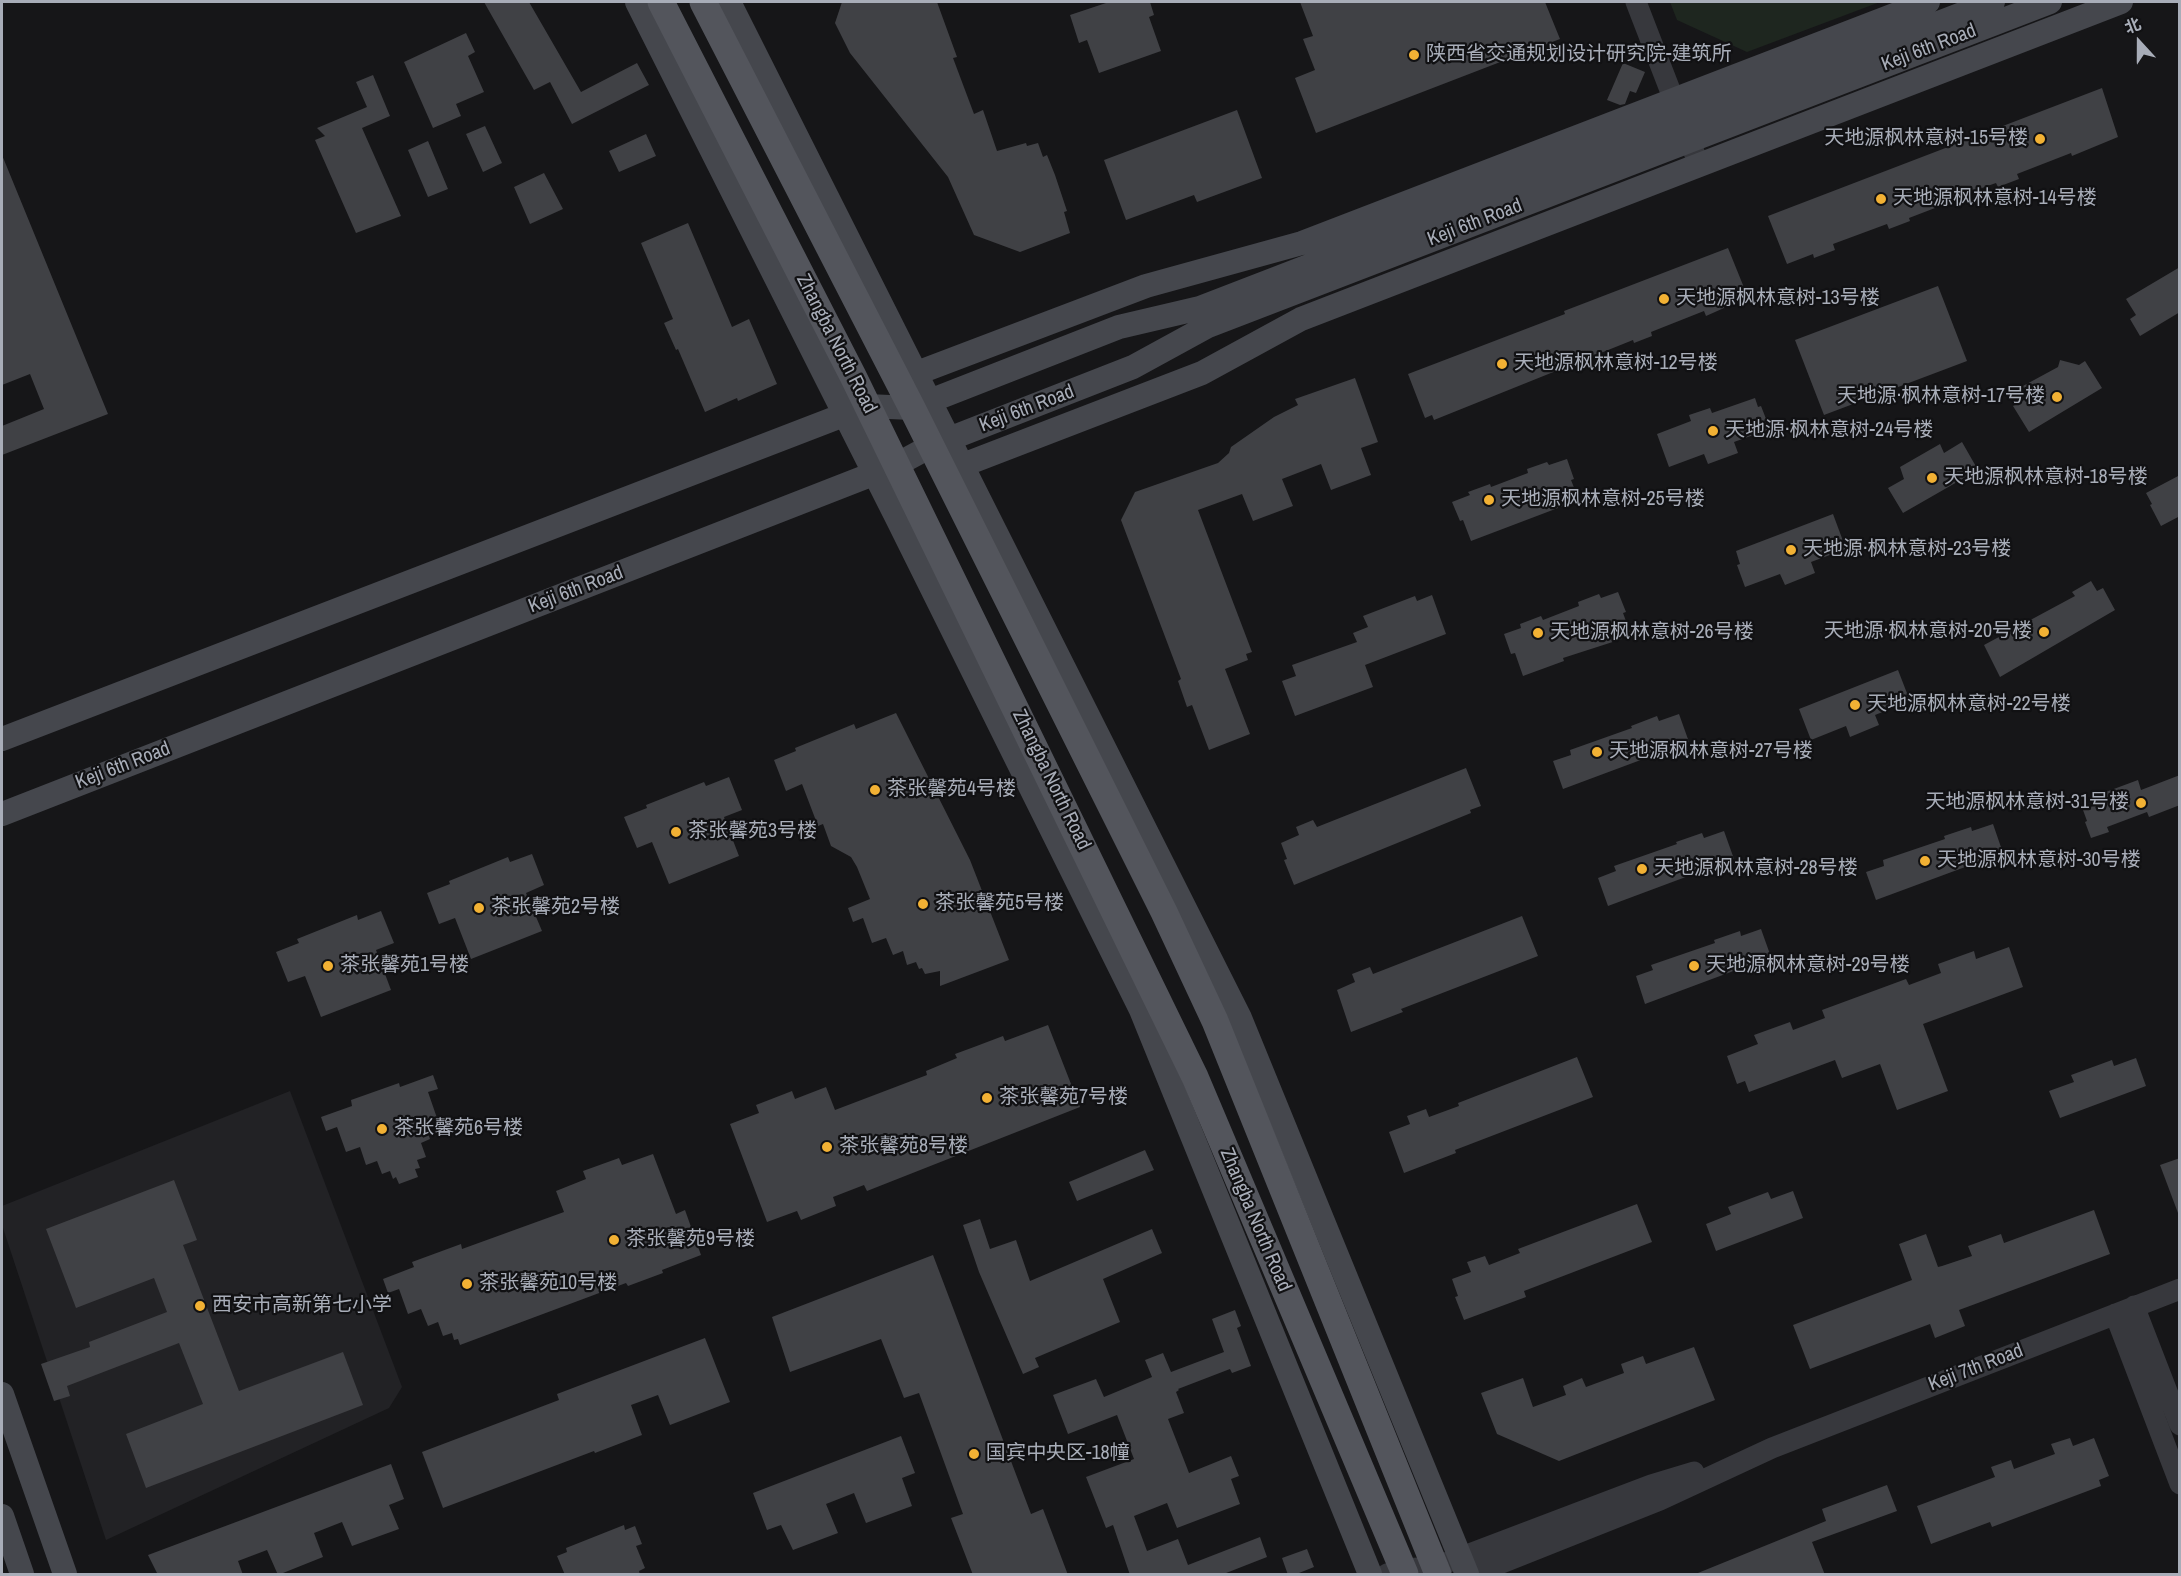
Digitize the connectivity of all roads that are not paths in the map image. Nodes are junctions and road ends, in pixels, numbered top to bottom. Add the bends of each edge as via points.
1 (637, 2) edge
2 (661, 2) edge
3 (702, 2) edge
4 (729, 2) edge
5 (1636, 2) edge
6 (1928, 2) edge
7 (1993, 2) edge
8 (2050, 2) edge
9 (2121, 2) edge
10 (1674, 99) junction
11 (1686, 131) junction
12 (1699, 165) junction
13 (917, 373) junction
14 (921, 404) junction
15 (856, 411) junction
16 (940, 442) junction
17 (963, 465) junction
18 (885, 469) junction
19 (2, 739) edge
20 (2, 814) edge
21 (2180, 1289) edge
22 (2124, 1310) junction
23 (2, 1394) edge
24 (2180, 1425) edge
25 (2180, 1485) edge
26 (2, 1515) edge
27 (1467, 1569) edge
28 (1436, 1571) edge
29 (1398, 1573) edge
30 (22, 1575) edge
31 (64, 1575) edge
32 (1370, 1575) edge

1 - 15 main road
2 - 15 main road, Zhangba North Road
3 - 14 main road, Zhangba North Road
4 - 13 main road
5 - 10 street
6 - 10 main road
7 - 11 main road, Keji 6th Road
8 - 11 main road, Keji 6th Road
9 - 12 main road
10 - 11 street
10 - 13 main road via 1302,243 1146,286
11 - 12 street
11 - 14 main road, Keji 6th Road via 1200,308 1119,327
11 - 16 main road, Keji 6th Road via 1208,326 1133,367
12 - 17 main road via 1301,319 1202,373
13 - 14 main road
14 - 15 main road, Keji 6th Road
14 - 16 main road, Zhangba North Road
15 - 18 main road, Zhangba North Road
15 - 19 main road, Keji 6th Road
16 - 17 main road
16 - 18 main road, Keji 6th Road
16 - 28 main road, Zhangba North Road via 1215,1021
17 - 27 main road via 1240,1018
18 - 20 main road, Keji 6th Road
18 - 29 main road, Zhangba North Road via 1195,1077
18 - 32 main road via 1141,1010
21 - 22 street, Keji 7th Road
22 - 24 street
22 - 25 street
22 - 27 street, Keji 7th Road via 1772,1448 1652,1485
23 - 31 main road
26 - 30 main road
27 - 28 street, Keji 7th Road
28 - 29 street, Keji 7th Road

